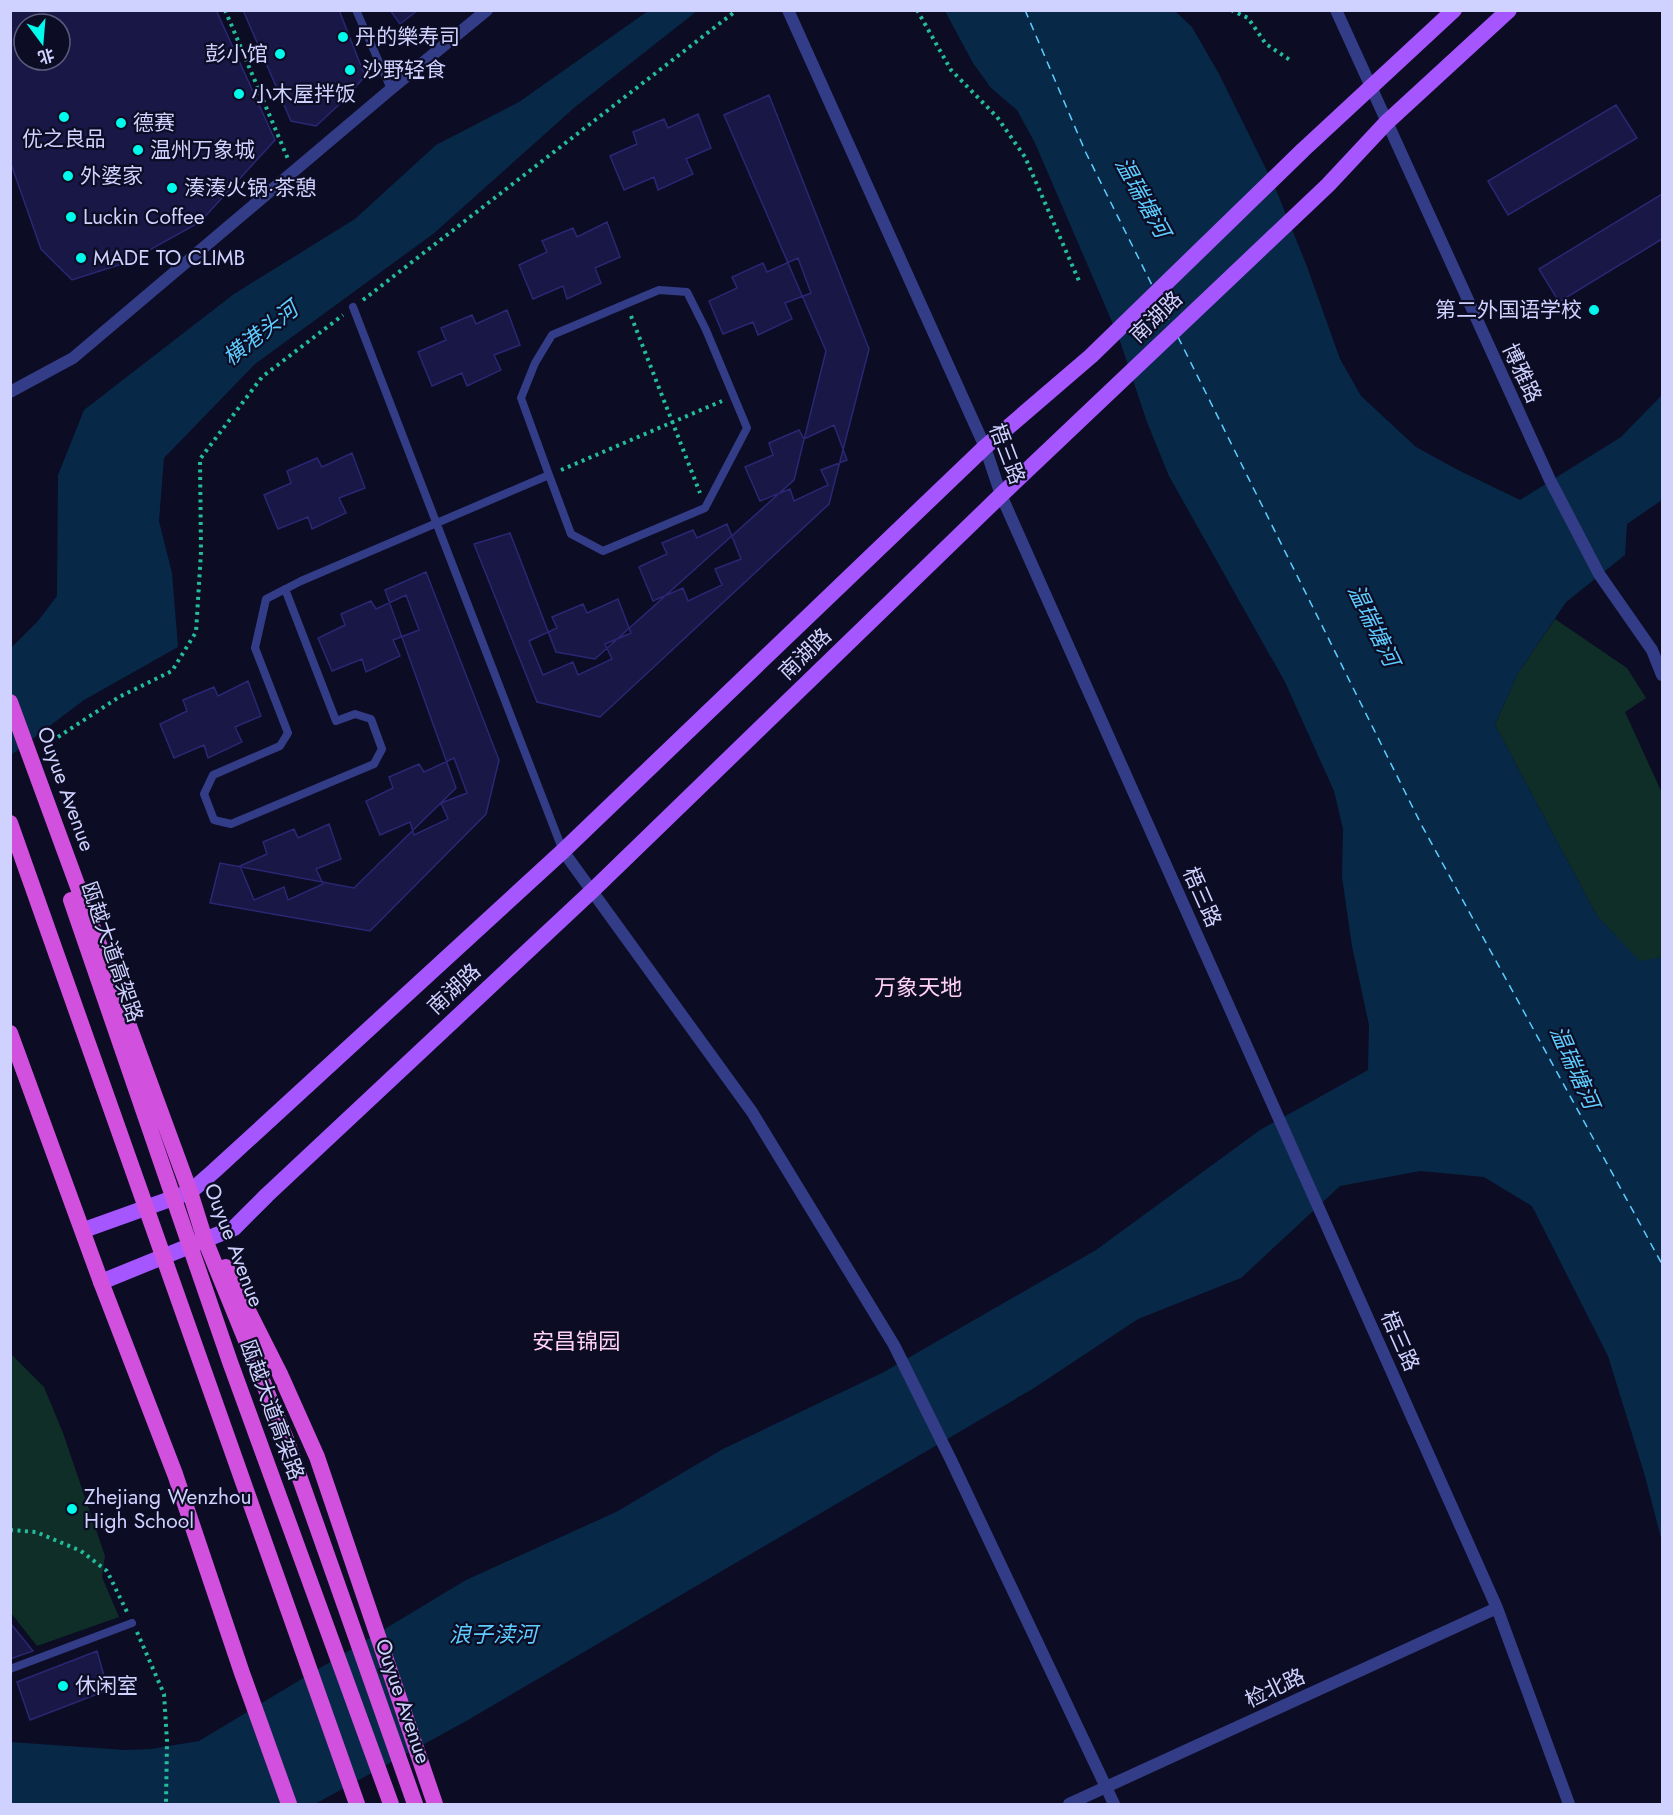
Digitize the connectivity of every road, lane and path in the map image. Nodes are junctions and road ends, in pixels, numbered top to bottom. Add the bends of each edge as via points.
1 (225, 10) edge
2 (356, 10) edge
3 (487, 10) edge
4 (788, 10) edge
5 (917, 10) edge
6 (1231, 10) edge
7 (1336, 10) edge
8 (1454, 10) edge
9 (1509, 10) edge
10 (1290, 60) dead end
11 (1372, 87) junction
12 (391, 89) junction
13 (1386, 123) junction
14 (294, 172) junction
15 (1079, 281) dead end
16 (626, 304) junction
17 (353, 308) dead end
18 (10, 392) edge
19 (734, 396) junction
20 (674, 422) junction
21 (985, 447) junction
22 (549, 475) junction
23 (1001, 495) junction
24 (705, 508) junction
25 (436, 522) junction
26 (285, 589) junction
27 (1662, 675) edge
28 (10, 702) edge
29 (10, 723) edge
30 (10, 823) edge
31 (563, 851) junction
32 (593, 890) junction
33 (10, 1033) edge
34 (156, 1149) junction
35 (190, 1192) junction
36 (84, 1230) junction
37 (205, 1240) junction
38 (101, 1282) junction
39 (10, 1530) edge
40 (1497, 1608) junction
41 (132, 1623) junction
42 (10, 1669) edge
43 (1106, 1787) junction
44 (166, 1804) edge
45 (289, 1804) edge
46 (357, 1804) edge
47 (391, 1804) edge
48 (415, 1804) edge
49 (435, 1804) edge
50 (1069, 1804) edge
51 (1114, 1804) edge
52 (1569, 1804) edge

1 - 14 path
2 - 12 lane
3 - 12 street
4 - 21 street, 梧三路
5 - 15 path via 951,70 997,117 1025,157
6 - 10 path via 1248,18 1266,44
7 - 11 street, 博雅路
8 - 11 main road, 南湖路
9 - 13 main road, 南湖路
11 - 13 street, 博雅路
11 - 21 main road, 南湖路 via 1090,356
12 - 14 street
13 - 23 main road, 南湖路 via 1328,185
13 - 27 street, 博雅路 via 1550,480 1599,574 1652,650
14 - 18 street via 73,358
16 - 19 lane via 659,291 687,292
16 - 20 path
16 - 22 lane via 552,335 535,363 521,398
17 - 25 lane
19 - 20 path
19 - 24 lane via 747,428
20 - 22 path
20 - 24 path
21 - 23 street, 梧三路
21 - 31 main road, 南湖路
22 - 24 lane via 571,534 603,551
22 - 25 lane
23 - 32 main road, 南湖路
23 - 40 street, 梧三路
25 - 26 lane
25 - 31 lane
26 - 26 lane via 266,599 255,648 288,733 280,746 213,775 204,794 214,820 231,824 363,769 374,764 382,749 371,719 355,714 336,721
28 - 35 highway, Ouyue Avenue
29 - 34 highway, 瓯越大道高架路
30 - 46 highway
31 - 32 street
31 - 35 main road, 南湖路
32 - 37 main road, 南湖路 via 234,1228
32 - 43 street via 752,1112 894,1345
33 - 36 highway
34 - 47 highway, 瓯越大道高架路
34 - 49 highway via 234,1281 317,1457
35 - 36 main road, 南湖路
35 - 37 highway, Ouyue Avenue
36 - 38 highway
37 - 38 main road, 南湖路
37 - 48 highway, Ouyue Avenue via 286,1439
38 - 45 highway via 175,1474
39 - 41 path via 36,1532 81,1551 107,1571
40 - 43 street, 检北路
40 - 52 street, 梧三路
41 - 42 lane
41 - 44 path via 164,1694
43 - 50 street, 检北路
43 - 51 street

